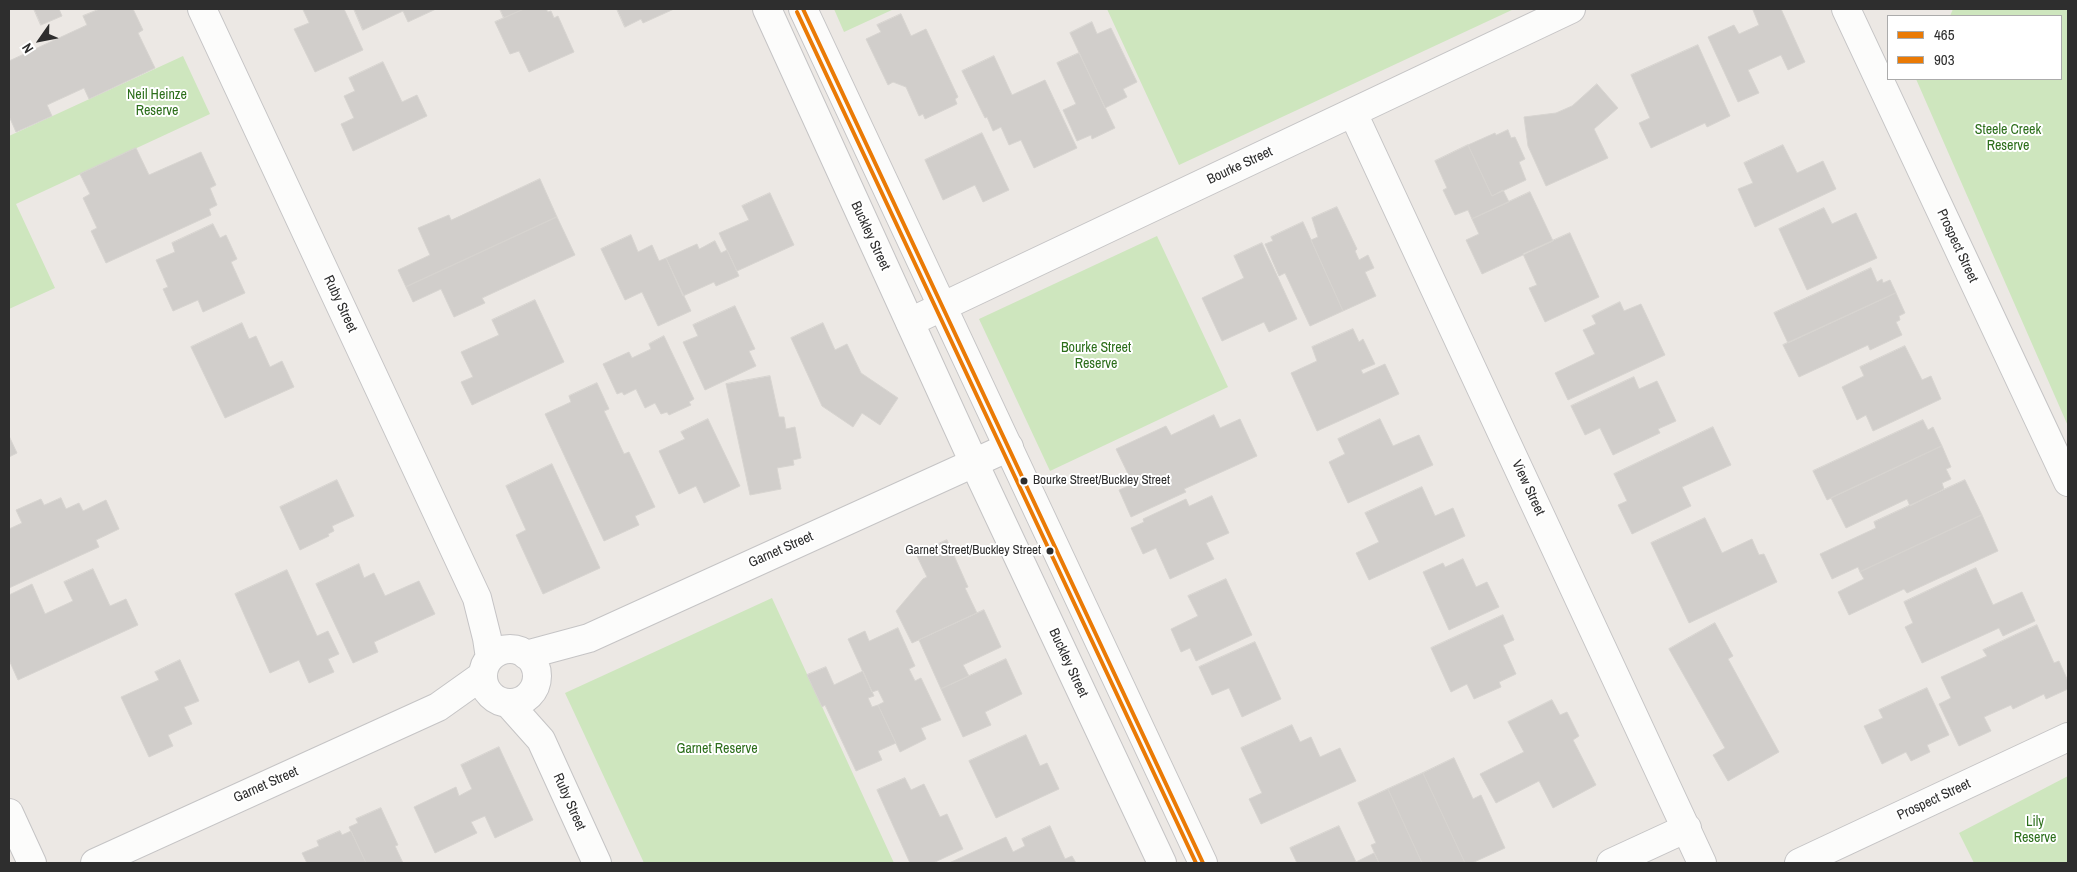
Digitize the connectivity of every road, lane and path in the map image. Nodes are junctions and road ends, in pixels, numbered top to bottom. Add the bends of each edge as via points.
1 (202, 9) edge
2 (766, 9) edge
3 (803, 9) edge
4 (1571, 9) edge
5 (1846, 9) edge
6 (1353, 113) junction
7 (943, 306) junction
8 (910, 322) junction
9 (1009, 447) junction
10 (974, 463) junction
11 (2068, 482) edge
12 (477, 598) junction
13 (589, 638) junction
14 (522, 652) junction
15 (507, 684) junction
16 (2068, 737) edge
17 (9, 813) edge
18 (1686, 828) junction
19 (32, 863) edge
20 (95, 863) edge
21 (597, 863) edge
22 (1162, 863) edge
23 (1203, 863) edge
24 (1611, 863) edge
25 (1702, 863) edge
26 (1799, 863) edge

1 - 12 street, Ruby Street
2 - 8 street, Buckley Street
3 - 7 street
4 - 6 street, Bourke Street
5 - 11 street, Prospect Street
6 - 7 street, Bourke Street
6 - 18 street, View Street
7 - 8 street, Bourke Street
7 - 9 street
8 - 10 street, Buckley Street
9 - 10 street
9 - 23 street
10 - 13 street, Garnet Street
10 - 22 street, Buckley Street
12 - 14 street, Ruby Street
12 - 15 street, Ruby Street via 487,638
13 - 14 street, Garnet Street
13 - 15 street, Garnet Street
14 - 15 street, Ruby Street via 535,666
14 - 15 street, Garnet Street via 502,650
15 - 20 street, Garnet Street via 438,708
15 - 21 street, Ruby Street via 538,715 541,740
16 - 26 street, Prospect Street
17 - 19 street
18 - 24 street
18 - 25 street, View Street

